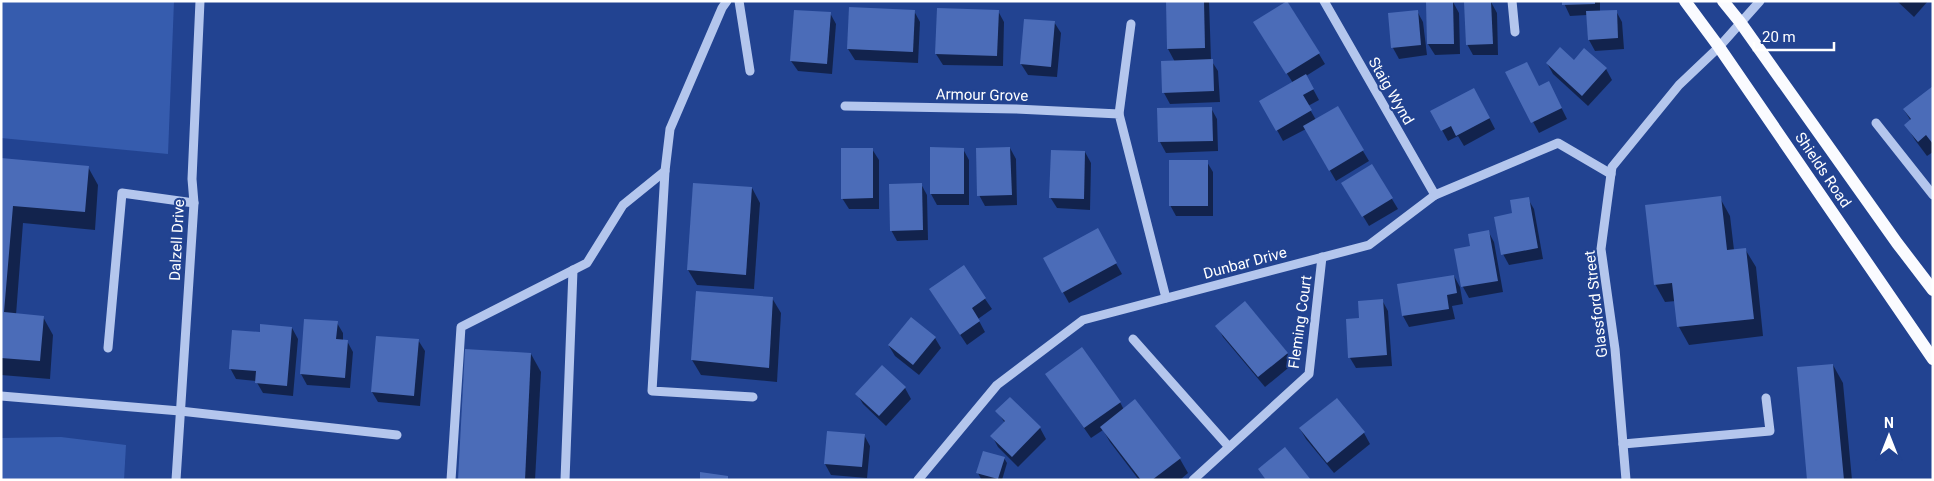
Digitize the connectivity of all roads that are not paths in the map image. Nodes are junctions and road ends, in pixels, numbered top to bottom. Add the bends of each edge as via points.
1 (200, 1) edge
2 (727, 1) edge
3 (739, 1) edge
4 (1324, 1) edge
5 (1512, 1) edge
6 (1685, 1) edge
7 (1723, 1) edge
8 (1760, 1) edge
9 (1740, 22) junction
10 (1132, 24) dead end
11 (1515, 32) dead end
12 (1719, 47) junction
13 (750, 71) dead end
14 (845, 106) dead end
15 (1119, 114) junction
16 (1876, 123) dead end
17 (665, 171) junction
18 (1610, 174) junction
19 (1435, 195) junction
20 (1933, 195) edge
21 (194, 203) junction
22 (1322, 257) junction
23 (573, 270) junction
24 (1933, 290) edge
25 (1166, 298) junction
26 (1133, 339) dead end
27 (108, 348) dead end
28 (1933, 359) edge
29 (1, 396) edge
30 (754, 397) dead end
31 (1766, 398) dead end
32 (180, 411) junction
33 (397, 435) dead end
34 (1623, 444) junction
35 (1229, 447) junction
36 (176, 480) edge
37 (451, 480) edge
38 (565, 480) edge
39 (918, 480) edge
40 (1193, 480) edge
41 (1626, 480) edge

1 - 21 street, Dalzell Drive via 192,179
2 - 17 street via 670,129
3 - 13 street
4 - 19 street, Staig Wynd
5 - 11 street
6 - 12 main road, Shields Road
7 - 9 main road, Shields Road
8 - 9 street, Glassford Street
9 - 12 street, Glassford Street
9 - 24 main road, Shields Road
10 - 15 street
12 - 18 street, Glassford Street via 1679,85
12 - 28 main road, Shields Road
14 - 15 street, Armour Grove
15 - 25 street
16 - 20 street
17 - 23 street via 623,205 587,263
17 - 30 street via 652,391
18 - 19 street, Dunbar Drive via 1558,143
18 - 34 street, Glassford Street via 1601,249 1615,349
19 - 22 street, Dunbar Drive via 1369,245
21 - 27 street via 122,193
21 - 32 street, Dalzell Drive
22 - 25 street, Dunbar Drive
22 - 35 street, Fleming Court via 1309,374
23 - 37 street via 461,327
23 - 38 street
25 - 39 street, Dunbar Drive via 1083,320 996,385
26 - 35 street
29 - 32 street
31 - 34 street via 1770,431
32 - 33 street
32 - 36 street, Dalzell Drive
34 - 41 street, Glassford Street
35 - 40 street, Fleming Court

